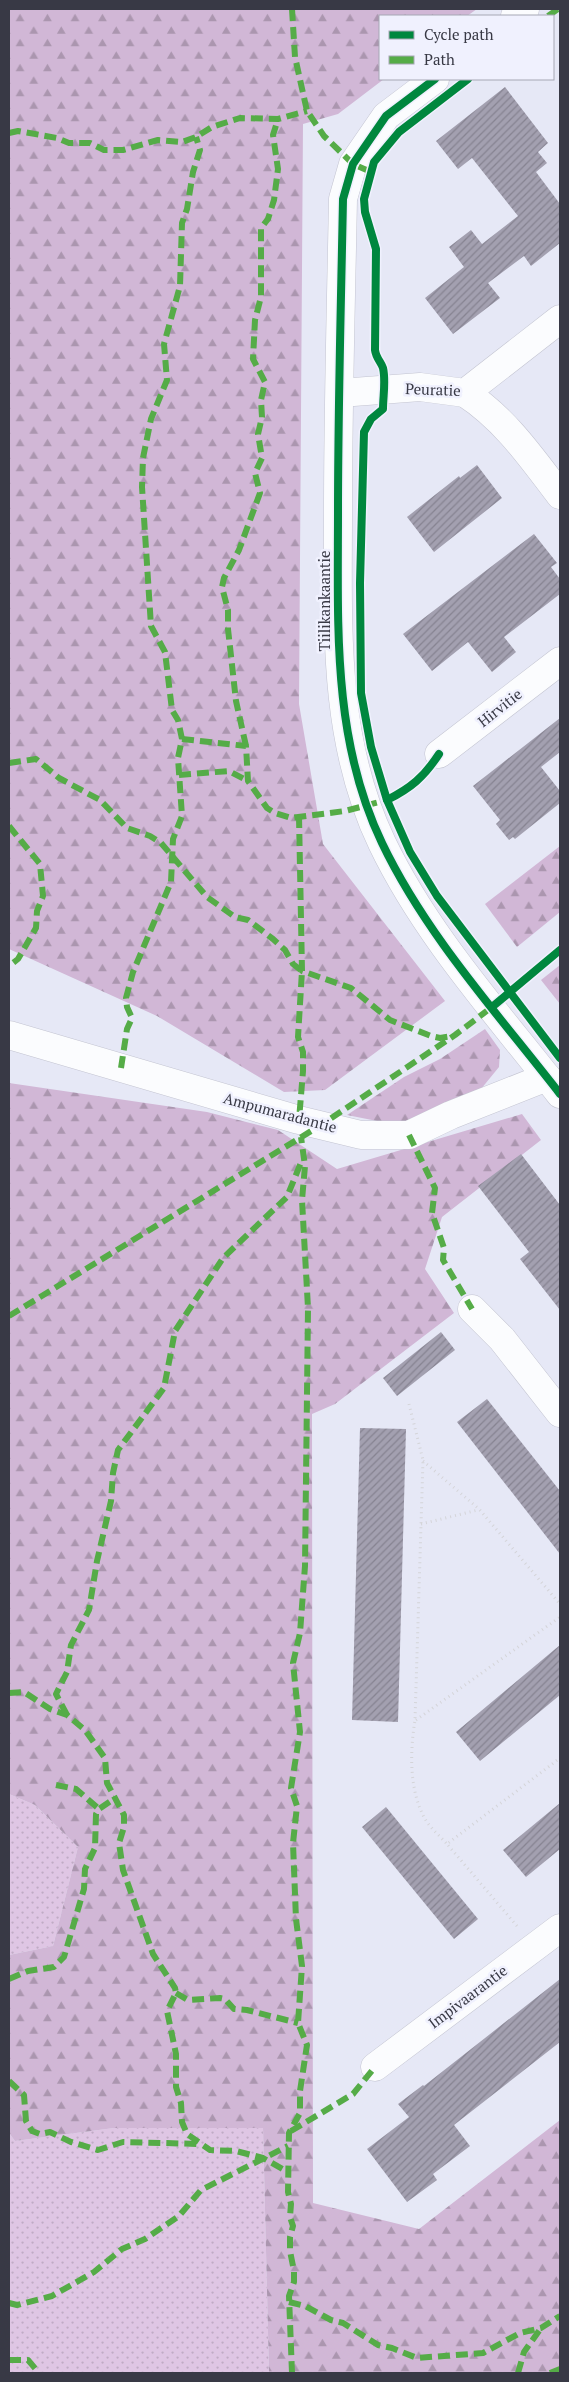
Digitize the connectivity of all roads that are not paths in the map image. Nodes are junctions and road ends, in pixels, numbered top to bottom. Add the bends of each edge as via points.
1 (434, 80) edge
2 (560, 319) edge
3 (340, 393) junction
4 (465, 393) junction
5 (560, 495) edge
6 (560, 661) edge
7 (439, 754) dead end
8 (9, 1035) edge
9 (554, 1086) edge
10 (472, 1308) dead end
11 (560, 1413) edge
12 (560, 1928) edge
13 (375, 2067) dead end

1 - 3 street, Tiilikankaantie via 386,116 353,164 343,199
2 - 4 street, Peuratie
3 - 4 street, Peuratie via 420,387
3 - 9 street, Tiilikankaantie via 339,670 343,710 357,778 382,842 413,898 444,944
4 - 5 street via 506,425
6 - 7 street, Hirvitie
8 - 9 street, Ampumaradantie via 299,1120 361,1135 409,1134 451,1115
10 - 11 street
12 - 13 street, Impivaarantie

